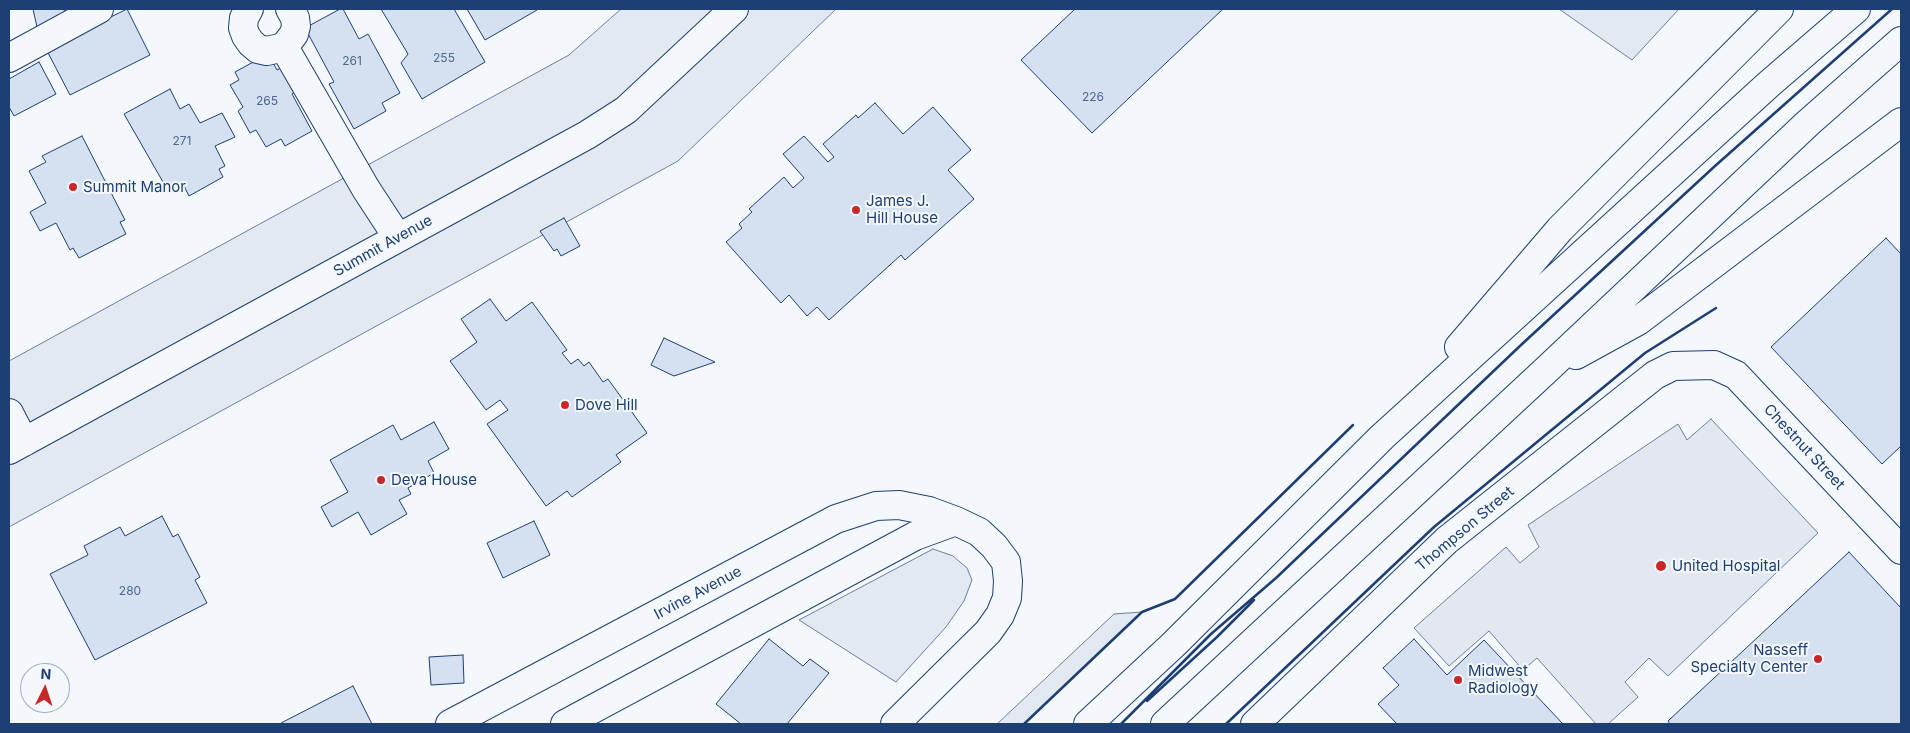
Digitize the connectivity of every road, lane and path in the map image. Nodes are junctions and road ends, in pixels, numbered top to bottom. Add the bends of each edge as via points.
1 (99, 9) edge
2 (249, 9) edge
3 (290, 9) edge
4 (734, 9) edge
5 (1779, 9) edge
6 (1856, 9) edge
7 (1901, 41) edge
8 (284, 47) junction
9 (9, 58) edge
10 (1901, 122) edge
11 (398, 238) junction
12 (1696, 365) joint
13 (1544, 372) junction
14 (9, 413) edge
15 (1382, 437) junction
16 (16, 446) edge
17 (956, 521) junction
18 (1901, 550) edge
19 (450, 724) edge
20 (565, 724) edge
21 (895, 724) edge
22 (1088, 724) edge
23 (1165, 724) edge
24 (1255, 724) edge

1 - 9 main road
2 - 8 main road via 243,28 251,43 267,51
3 - 8 main road via 296,26
4 - 11 main road, Summit Avenue via 626,110 587,135
5 - 15 main road via 1560,229
6 - 15 main road via 1769,84
7 - 13 main road via 1808,123
8 - 11 main road
10 - 13 main road via 1638,321
11 - 16 main road, Summit Avenue
12 - 18 main road, Chestnut Street via 1714,365 1736,375
12 - 24 main road, Thompson Street via 1673,366 1655,375 1447,540
13 - 23 main road
14 - 16 main road
15 - 22 main road
17 - 19 main road, Irvine Avenue via 929,511 899,506 876,506 836,519
17 - 20 main road via 915,536
17 - 21 main road, Irvine Avenue via 980,532 1006,562 1007,598 1000,615 981,639

